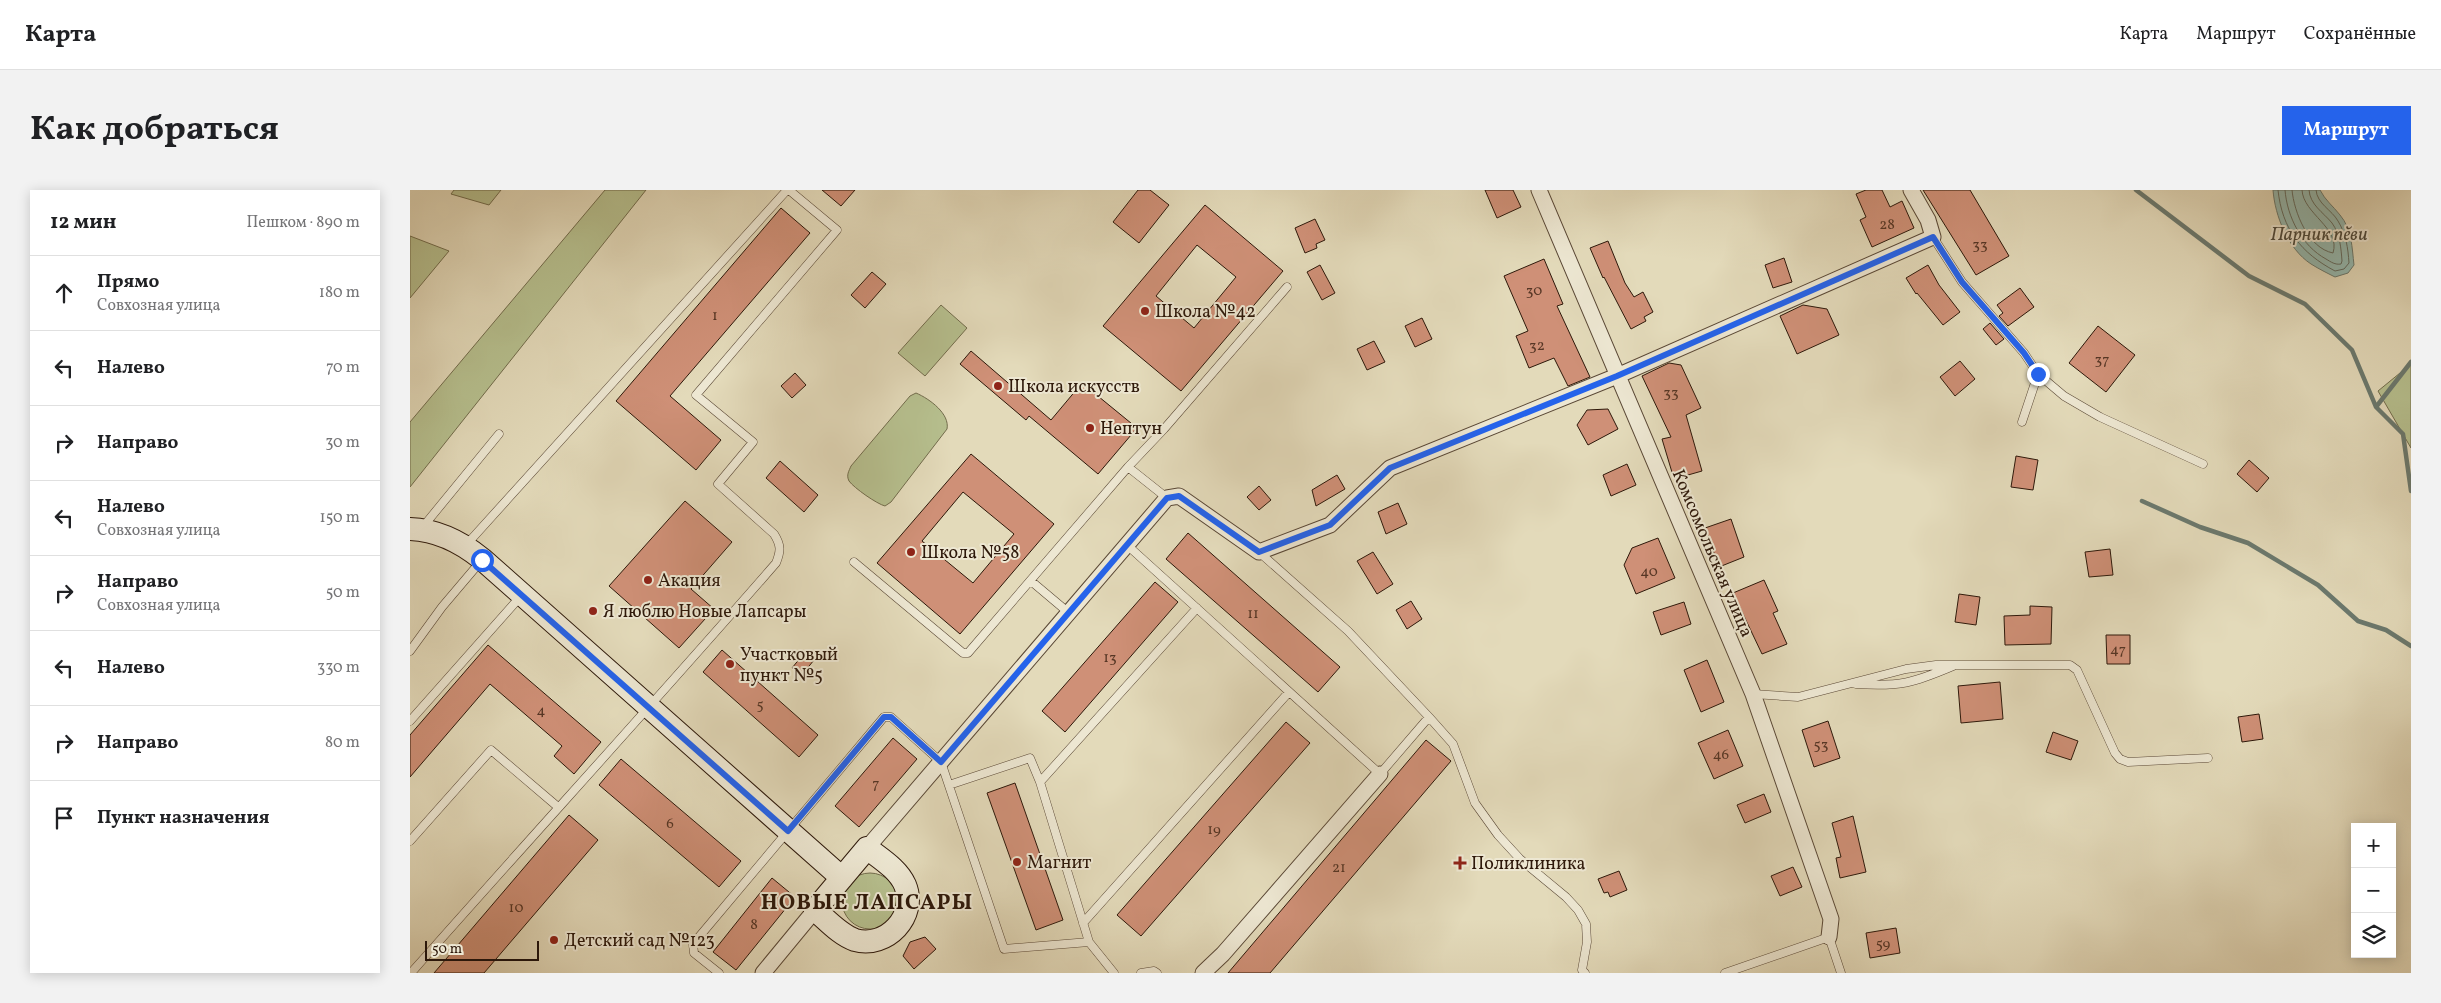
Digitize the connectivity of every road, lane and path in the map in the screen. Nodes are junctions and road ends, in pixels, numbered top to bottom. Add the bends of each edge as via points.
1 (788, 190) edge
2 (1539, 190) edge
3 (1911, 190) edge
4 (1933, 237) junction
5 (1287, 287) dead end
6 (2038, 374) junction
7 (1617, 376) junction
8 (2022, 422) dead end
9 (499, 434) dead end
10 (2203, 464) dead end
11 (1128, 468) junction
12 (1167, 498) junction
13 (415, 529) edge
14 (1127, 545) junction
15 (1259, 552) junction
16 (474, 553) junction
17 (854, 562) dead end
18 (1031, 581) junction
19 (522, 595) junction
20 (1196, 608) junction
21 (1069, 613) junction
22 (410, 651) edge
23 (1958, 665) junction
24 (1848, 684) junction
25 (1289, 692) junction
26 (1753, 694) junction
27 (650, 708) junction
28 (1429, 717) junction
29 (410, 721) edge
30 (2208, 758) dead end
31 (941, 762) junction
32 (1380, 774) junction
33 (1040, 782) junction
34 (949, 785) junction
35 (558, 807) junction
36 (788, 831) junction
37 (410, 841) edge
38 (868, 848) junction
39 (842, 878) junction
40 (815, 910) junction
41 (1083, 922) junction
42 (1829, 937) junction
43 (1089, 942) junction
44 (1584, 971) edge
45 (411, 973) edge
46 (719, 973) edge
47 (763, 973) edge
48 (1114, 973) edge
49 (1141, 973) edge
50 (1157, 973) edge
51 (1203, 973) edge
52 (1573, 973) edge
53 (1725, 973) edge
54 (1841, 973) edge

1 - 16 lane
1 - 27 lane via 837,230 696,395 753,442 718,484 774,534 780,543 780,553 776,563
2 - 7 street, Комсомольская улица
3 - 4 street via 1928,220
4 - 6 lane via 1962,282 2024,353
4 - 7 street
5 - 11 lane
6 - 8 lane
6 - 10 lane via 2064,396 2100,417
7 - 15 street via 1390,468 1330,525
7 - 26 street, Комсомольская улица
9 - 13 lane
11 - 12 lane
11 - 18 lane
12 - 14 street
12 - 15 street via 1179,496
13 - 16 street via 447,537
14 - 20 lane
14 - 21 street
15 - 28 lane via 1348,631
16 - 19 street
16 - 22 lane via 442,607
17 - 18 lane via 963,653 968,653
18 - 21 lane
19 - 27 street
19 - 29 lane
20 - 25 lane
20 - 33 lane
21 - 31 street
23 - 24 lane via 1936,664 1906,669
23 - 24 lane via 1912,683 1887,686
23 - 30 lane via 2070,665 2077,670 2120,759 2128,762
24 - 26 lane via 1798,697
25 - 32 lane
25 - 41 lane
26 - 42 street, Комсомольская улица via 1831,919
27 - 35 lane
27 - 36 street
28 - 32 lane
28 - 44 lane via 1453,744 1475,803 1498,834 1520,859 1578,910 1586,924
31 - 34 lane
31 - 36 lane via 891,717 884,717
31 - 38 street
32 - 51 street via 1224,954
33 - 34 lane via 1030,758
33 - 41 lane
34 - 43 lane via 1004,950
35 - 37 lane via 491,750
35 - 45 lane
36 - 39 street
36 - 46 lane via 693,944 694,953
38 - 39 street
38 - 40 street via 900,876 906,886 909,901 906,916 898,928 884,938 870,942 854,940
39 - 40 street
40 - 47 street
41 - 43 lane
42 - 53 lane
42 - 54 lane
43 - 48 lane
44 - 52 lane
49 - 50 lane

